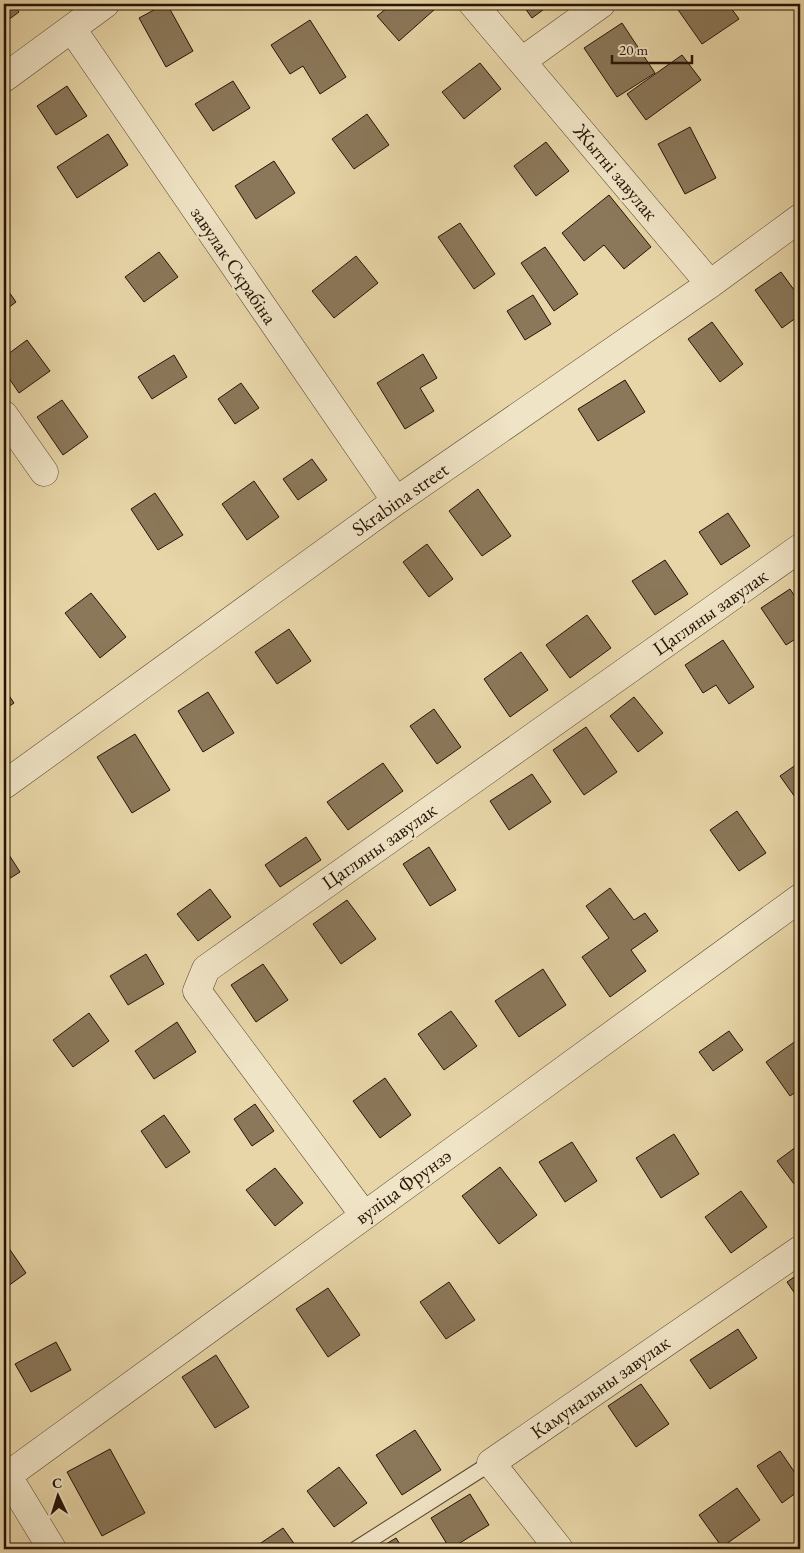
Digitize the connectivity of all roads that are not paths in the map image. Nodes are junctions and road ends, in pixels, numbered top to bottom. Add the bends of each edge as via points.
1 (105, 4) edge
2 (473, 4) edge
3 (601, 4) edge
4 (72, 29) junction
5 (522, 60) junction
6 (4, 78) edge
7 (800, 218) edge
8 (710, 284) junction
9 (4, 415) edge
10 (44, 472) dead end
11 (396, 501) junction
12 (800, 548) edge
13 (4, 784) edge
14 (800, 898) edge
15 (364, 1215) junction
16 (800, 1250) edge
17 (491, 1462) junction
18 (6, 1473) edge
19 (52, 1549) edge
20 (356, 1549) edge
21 (560, 1549) edge

1 - 4 street
2 - 5 street, Жытні завулак
3 - 5 street
4 - 6 street
4 - 11 street, завулак Скрабіна
5 - 8 street, Жытні завулак
7 - 8 street, Skrabina street
8 - 11 street, Skrabina street
9 - 10 street
11 - 13 street, Skrabina street
12 - 15 street, Цагляны завулак via 206,968 197,991
14 - 15 street, вуліца Фрунзэ
15 - 18 street, вуліца Фрунзэ
16 - 17 street, Камунальны завулак
17 - 20 lane
17 - 21 street
18 - 19 street

